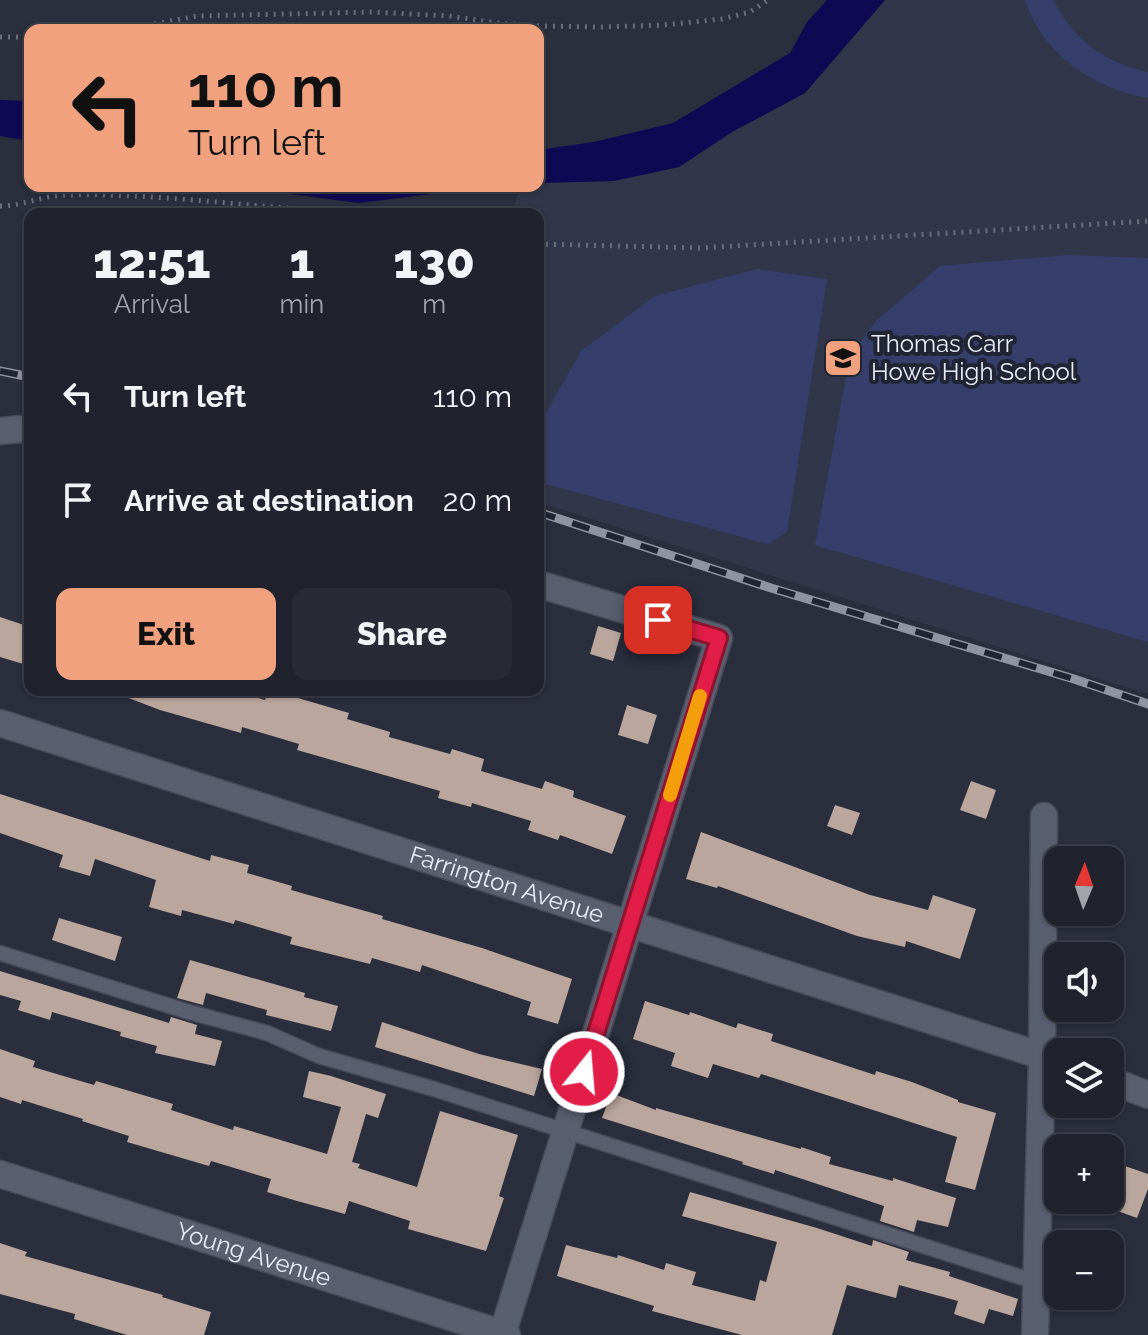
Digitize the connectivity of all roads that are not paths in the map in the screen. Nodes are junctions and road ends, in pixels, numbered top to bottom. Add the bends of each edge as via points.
1 (24, 430) edge
2 (0, 431) edge
3 (544, 586) edge
4 (0, 723) edge
5 (1044, 816) dead end
6 (630, 925) junction
7 (0, 953) edge
8 (1049, 1038) edge
9 (1044, 1057) edge
10 (1124, 1086) edge
11 (1148, 1095) edge
12 (1046, 1118) edge
13 (565, 1131) junction
14 (0, 1174) edge
15 (1036, 1282) junction
16 (504, 1334) edge
17 (1035, 1335) edge

1 - 2 street
3 - 6 street via 719,638
4 - 6 street, Farrington Avenue
5 - 8 street
6 - 9 street, Farrington Avenue
6 - 13 street
7 - 13 lane
10 - 11 street
12 - 15 street
13 - 15 lane
13 - 16 street
14 - 16 street, Young Avenue
15 - 17 street

